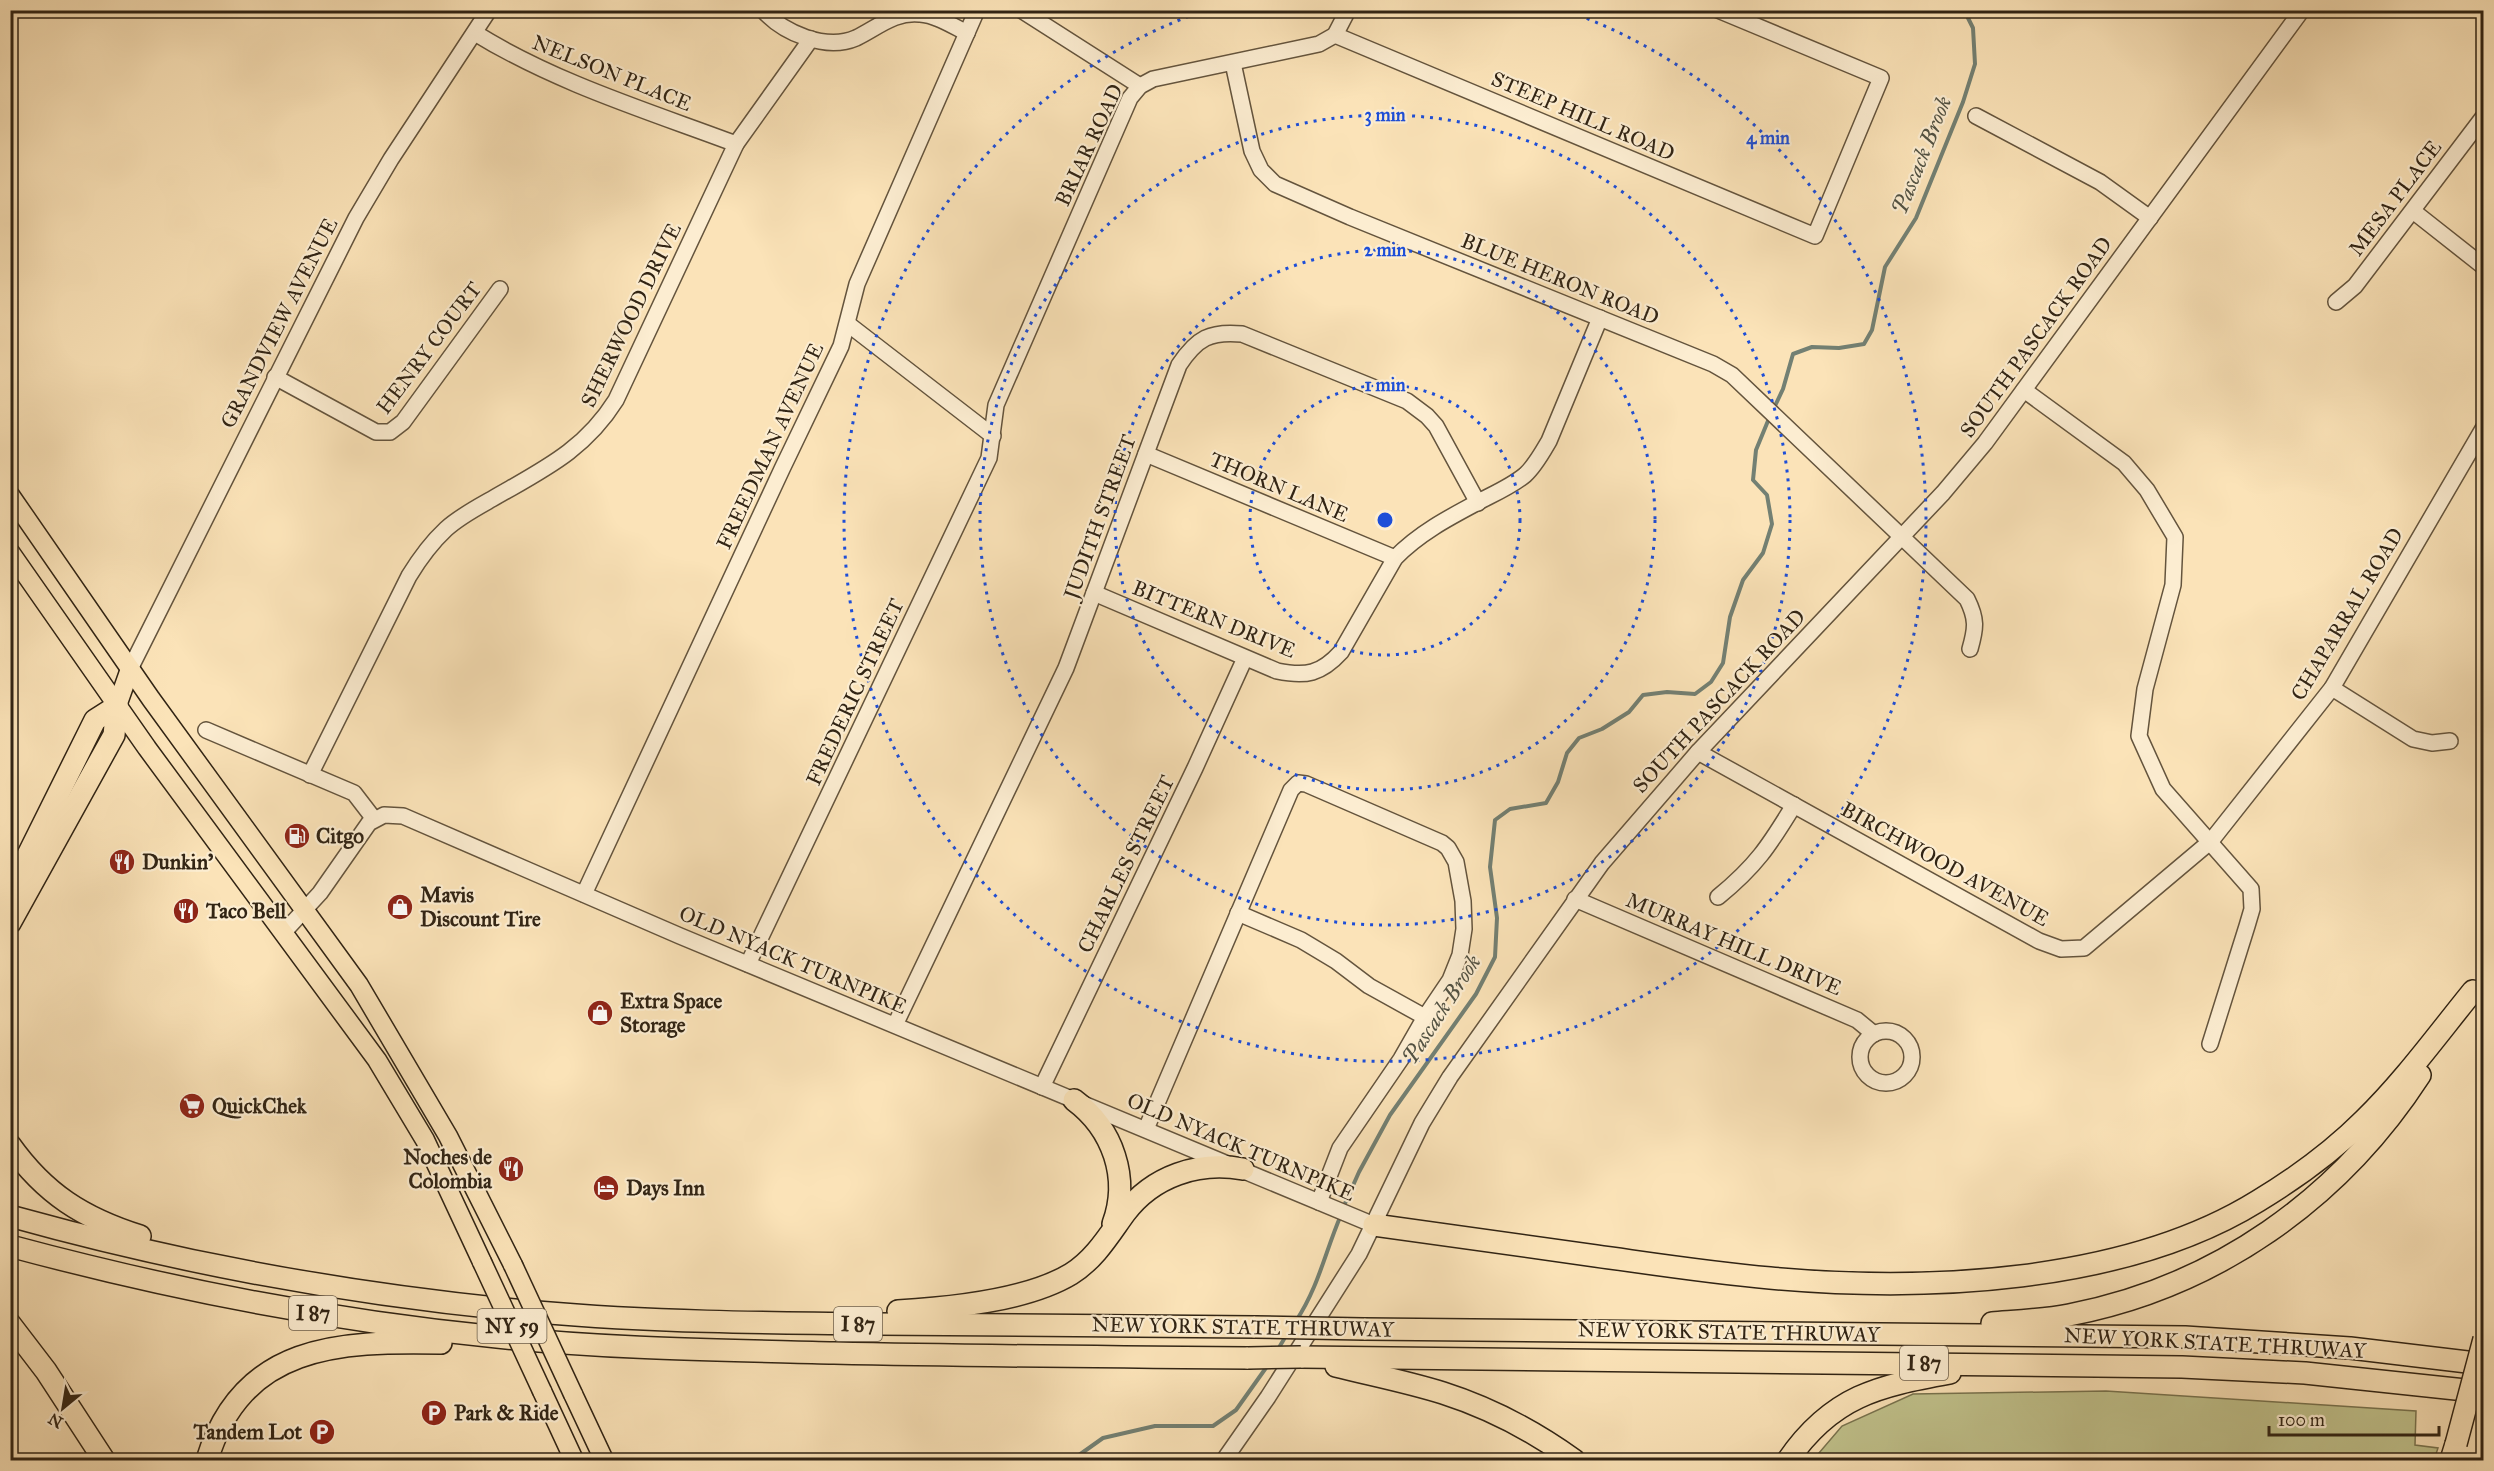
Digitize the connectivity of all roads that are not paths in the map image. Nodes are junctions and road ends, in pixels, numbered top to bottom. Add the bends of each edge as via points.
1 (489, 10) edge
2 (763, 10) edge
3 (977, 10) edge
4 (1021, 10) edge
5 (1348, 10) edge
6 (1719, 10) edge
7 (2302, 10) edge
8 (475, 33) junction
9 (968, 33) junction
10 (1335, 35) junction
11 (811, 39) junction
12 (1233, 63) junction
13 (1140, 86) junction
14 (1976, 116) dead end
15 (2484, 116) edge
16 (736, 144) junction
17 (2413, 211) junction
18 (2150, 218) junction
19 (2484, 267) edge
20 (500, 289) dead end
21 (2336, 302) dead end
22 (1600, 318) junction
23 (848, 324) junction
24 (275, 377) junction
25 (2024, 390) junction
26 (2484, 427) edge
27 (993, 436) junction
28 (1146, 454) junction
29 (10, 495) edge
30 (1478, 503) junction
31 (1903, 536) junction
32 (10, 552) edge
33 (1395, 558) junction
34 (1094, 594) junction
35 (1970, 649) dead end
36 (1245, 658) junction
37 (130, 669) junction
38 (2332, 687) junction
39 (117, 706) junction
40 (206, 730) dead end
41 (2450, 741) dead end
42 (1698, 752) junction
43 (310, 775) junction
44 (1794, 805) junction
45 (374, 819) junction
46 (2211, 842) junction
47 (2164, 882) joint
48 (10, 891) edge
49 (584, 894) junction
50 (1718, 897) dead end
51 (1575, 899) junction
52 (306, 910) junction
53 (1238, 913) junction
54 (10, 924) edge
55 (284, 932) junction
56 (748, 964) junction
57 (2478, 982) edge
58 (1425, 1017) junction
59 (895, 1025) junction
60 (1874, 1034) dead end
61 (2210, 1044) dead end
62 (1042, 1086) junction
63 (1074, 1100) junction
64 (1146, 1130) junction
65 (10, 1145) edge
66 (1243, 1169) junction
67 (1325, 1205) junction
68 (10, 1216) edge
69 (1374, 1226) junction
70 (10, 1246) edge
71 (1097, 1251) junction
72 (258, 1273) junction
73 (707, 1321) junction
74 (10, 1324) edge
75 (1884, 1334) junction
76 (2484, 1339) edge
77 (621, 1347) junction
78 (2006, 1364) junction
79 (2484, 1364) edge
80 (1362, 1366) junction
81 (2484, 1392) edge
82 (2484, 1409) edge
83 (2463, 1453) edge
84 (104, 1461) edge
85 (207, 1461) edge
86 (574, 1461) edge
87 (604, 1461) edge
88 (1224, 1461) edge
89 (1574, 1461) edge
90 (1788, 1461) edge

1 - 8 street, GRANDVIEW AVENUE
2 - 11 street via 786,29
3 - 9 street, FREEDMAN AVENUE
4 - 13 street
5 - 10 street
6 - 10 street, STEEP HILL ROAD via 1881,78 1815,236
7 - 18 street, SOUTH PASCACK ROAD
8 - 16 street, NELSON PLACE via 544,72
8 - 24 street, GRANDVIEW AVENUE via 356,218
9 - 11 street via 920,14 891,18 854,39
9 - 23 street, FREEDMAN AVENUE via 857,284
10 - 12 street, BRIAR ROAD via 1319,44
11 - 16 street, SHERWOOD DRIVE
12 - 13 street, BRIAR ROAD via 1153,79
12 - 22 street, BLUE HERON ROAD via 1252,151 1261,170 1275,184
13 - 27 street, BRIAR ROAD via 1130,98 996,405
14 - 18 street via 2100,182
15 - 17 street, MESA PLACE
16 - 43 street, SHERWOOD DRIVE via 602,423 561,459 475,509 447,528 424,551
17 - 19 street
17 - 21 street, MESA PLACE via 2355,286
18 - 25 street, SOUTH PASCACK ROAD
20 - 24 street, HENRY COURT via 403,422 390,432 376,432
22 - 30 street, BITTERN DRIVE via 1538,460 1525,475
22 - 31 street, BLUE HERON ROAD via 1732,375
23 - 27 street
23 - 49 street, FREEDMAN AVENUE
24 - 37 street, GRANDVIEW AVENUE
25 - 31 street, SOUTH PASCACK ROAD via 1985,443
25 - 46 street via 2124,463 2147,490 2175,537 2173,585 2145,689 2139,736 2163,789
26 - 38 street, CHAPARRAL ROAD
27 - 56 street, FREDERIC STREET via 989,458
28 - 30 street, JUDITH STREET via 1179,365 1189,350 1203,338 1222,332 1242,334 1419,409 1443,436
28 - 33 street, THORN LANE
28 - 34 street, JUDITH STREET
29 - 37 main road, NY 59
30 - 33 street, BITTERN DRIVE via 1422,534
31 - 35 street, BLUE HERON ROAD via 1967,598 1975,614
31 - 42 street, SOUTH PASCACK ROAD
32 - 39 main road, NY 59
33 - 36 street, BITTERN DRIVE via 1330,665 1314,673 1296,675
34 - 36 street, BITTERN DRIVE
34 - 59 street, JUDITH STREET via 1066,668
36 - 62 street, CHARLES STREET
37 - 39 main road
37 - 52 main road, NY 59
38 - 41 street via 2413,739
38 - 46 street, CHAPARRAL ROAD
39 - 48 highway via 95,720
39 - 54 highway via 114,735
39 - 55 main road, NY 59
40 - 43 street
42 - 44 street, BIRCHWOOD AVENUE
42 - 51 street, SOUTH PASCACK ROAD
43 - 45 street via 354,793
44 - 47 street, BIRCHWOOD AVENUE via 2039,941 2061,949 2084,948
44 - 50 street via 1765,852
45 - 49 street, OLD NYACK TURNPIKE via 390,814 416,820
45 - 52 street
46 - 47 street, CHAPARRAL ROAD
46 - 61 street via 2251,889 2252,909
49 - 56 street, OLD NYACK TURNPIKE
51 - 60 street, MURRAY HILL DRIVE via 1857,1020
51 - 69 street, SOUTH PASCACK ROAD via 1450,1077 1422,1123
52 - 55 street
52 - 87 main road, NY 59, bridge via 363,992 448,1136
53 - 58 street via 1301,940 1369,986
53 - 58 street via 1291,790 1298,783 1442,843 1456,862 1464,929 1460,955 1450,980
53 - 64 street
55 - 86 main road, NY 59, bridge via 404,1103 438,1166
56 - 59 street, OLD NYACK TURNPIKE
57 - 69 highway via 2380,1104 2307,1168 2226,1219 2179,1239 2106,1261 1966,1279 1811,1281 1714,1272
57 - 75 highway via 2405,1097 2353,1162 2292,1216 2235,1254 2172,1285 2087,1311
58 - 67 street via 1340,1148
59 - 62 street, OLD NYACK TURNPIKE
62 - 63 street, OLD NYACK TURNPIKE
63 - 64 street, OLD NYACK TURNPIKE
63 - 71 highway via 1104,1132 1119,1172 1116,1214
64 - 66 street, OLD NYACK TURNPIKE
65 - 72 highway via 42,1184 98,1221
66 - 67 street, OLD NYACK TURNPIKE
66 - 71 highway via 1203,1168 1155,1184 1130,1207
67 - 69 street, OLD NYACK TURNPIKE
68 - 72 highway, NEW YORK STATE THRUWAY / I 87
69 - 88 street, SOUTH PASCACK ROAD via 1317,1321
70 - 77 highway, NEW YORK STATE THRUWAY / I 87 via 171,1286 334,1316 498,1337
71 - 73 highway via 1078,1269 1053,1282 968,1305
72 - 73 highway, NEW YORK STATE THRUWAY / I 87 via 500,1308
73 - 75 highway, NEW YORK STATE THRUWAY / I 87, bridge
74 - 84 highway
75 - 79 highway, NEW YORK STATE THRUWAY / I 87 via 2257,1341
76 - 83 highway, bridge
77 - 80 highway, NEW YORK STATE THRUWAY / I 87, bridge via 1029,1357 1301,1357
77 - 85 highway via 390,1342 319,1350 285,1362 249,1389 222,1424
78 - 80 highway, NEW YORK STATE THRUWAY / I 87
78 - 81 highway, NEW YORK STATE THRUWAY / I 87 via 2274,1371
78 - 90 highway via 1864,1393 1821,1422
80 - 89 highway via 1470,1403 1514,1424
82 - 83 highway

